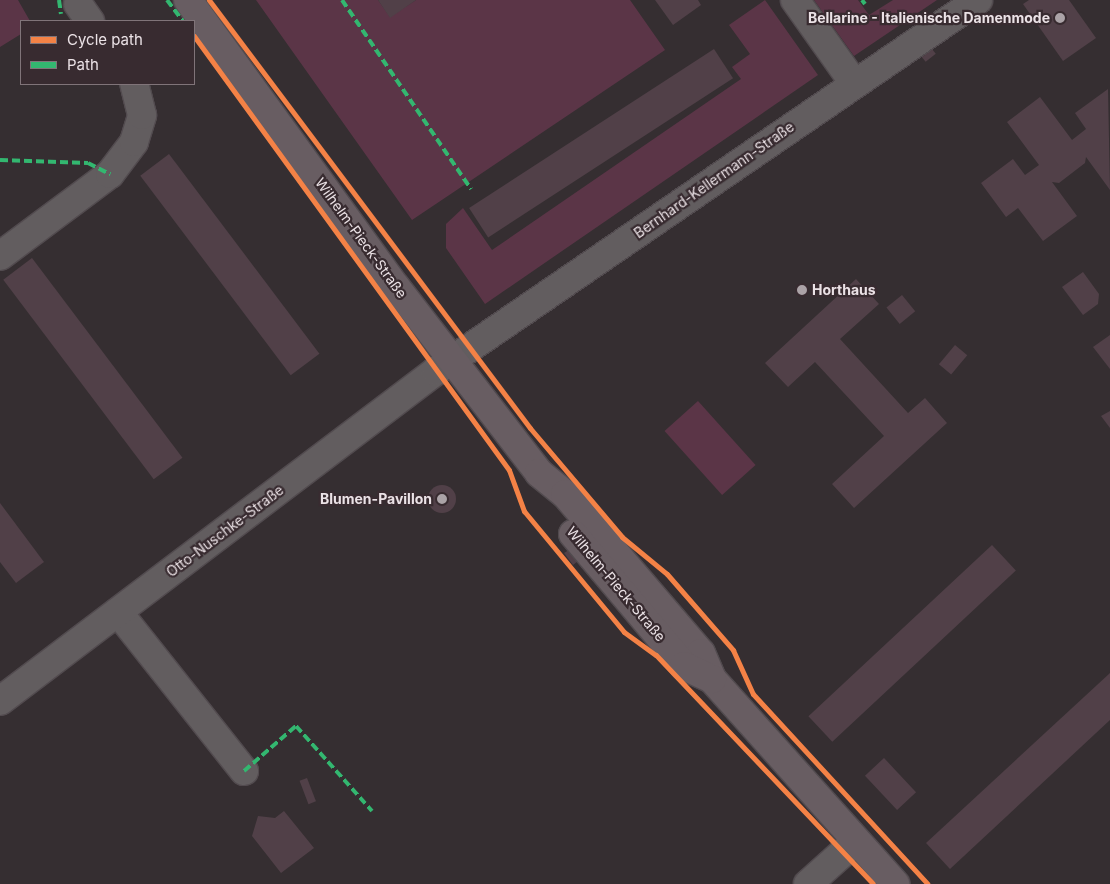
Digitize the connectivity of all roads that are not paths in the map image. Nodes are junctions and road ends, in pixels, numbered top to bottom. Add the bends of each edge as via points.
1 (188, 0) edge
2 (795, 0) edge
3 (978, 0) edge
4 (854, 83) junction
5 (134, 85) edge
6 (0, 256) edge
7 (451, 361) junction
8 (118, 612) junction
9 (0, 701) edge
10 (244, 771) dead end
11 (856, 841) junction
12 (808, 884) edge
13 (895, 884) edge

1 - 7 main road, Wilhelm-Pieck-Straße
2 - 4 street
3 - 4 street, Bernhard-Kellermann-Straße
4 - 7 street, Bernhard-Kellermann-Straße
5 - 6 street via 142,115 134,142 110,174
7 - 8 street, Otto-Nuschke-Straße
7 - 11 main road, Wilhelm-Pieck-Straße via 539,473 565,494 701,653 712,680
8 - 9 street, Otto-Nuschke-Straße
8 - 10 street
11 - 12 street
11 - 13 main road, Wilhelm-Pieck-Straße

